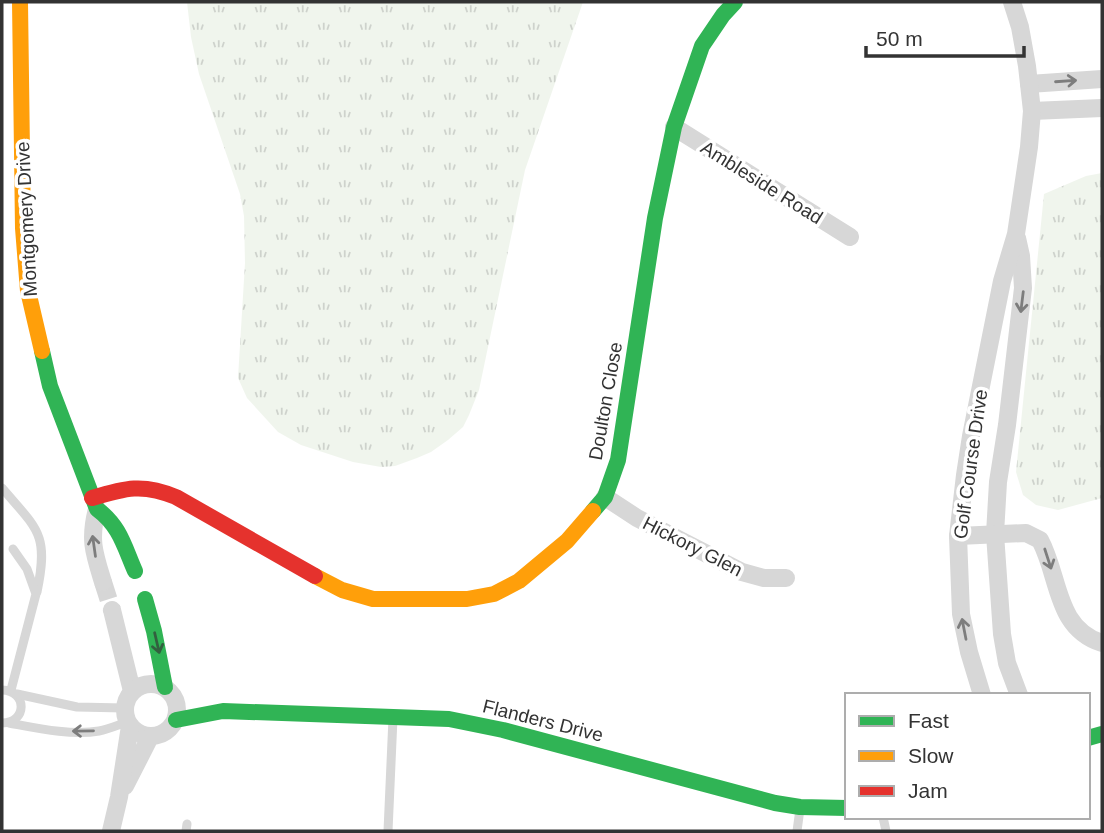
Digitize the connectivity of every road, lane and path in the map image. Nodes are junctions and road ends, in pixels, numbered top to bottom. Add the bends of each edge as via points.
1 (20, 2) edge
2 (735, 2) edge
3 (1012, 2) edge
4 (1102, 79) edge
5 (1029, 84) junction
6 (1102, 108) edge
7 (1032, 111) junction
8 (674, 127) junction
9 (1016, 234) junction
10 (850, 237) dead end
11 (2, 488) edge
12 (605, 497) junction
13 (94, 503) junction
14 (995, 534) junction
15 (958, 536) junction
16 (13, 549) dead end
17 (135, 571) dead end
18 (786, 578) dead end
19 (103, 582) tunnel mouth
20 (37, 594) junction
21 (145, 599) dead end
22 (112, 610) tunnel mouth
23 (1102, 643) edge
24 (10, 692) edge
25 (170, 692) junction
26 (981, 693) edge
27 (1018, 693) edge
28 (223, 711) junction
29 (128, 712) junction
30 (393, 716) junction
31 (176, 720) junction
32 (5, 723) edge
33 (150, 737) junction
34 (119, 797) junction
35 (800, 807) junction
36 (845, 808) edge
37 (111, 831) edge
38 (388, 831) edge
39 (797, 831) edge

1 - 13 street, Montgomery Drive via 23,228 29,291 50,386
2 - 8 street, Doulton Close via 702,46
3 - 5 street, Golf Course Drive
5 -> 4 street
5 - 7 street, Golf Course Drive
6 - 7 street
7 - 9 street, Golf Course Drive
8 - 10 street, Ambleside Road
8 - 12 street, Doulton Close via 655,218 618,460
9 -> 14 street, Golf Course Drive via 1023,288
9 - 15 street, Golf Course Drive via 1002,281 974,424
11 - 20 lane via 39,535 42,566
12 - 13 street, Doulton Close via 567,541 519,581 494,594 405,600 373,599 342,590 160,489 116,491
12 - 18 street, Hickory Glen via 742,572
13 - 17 street, Montgomery Drive via 117,529
19 -> 13 street, Montgomery Drive via 93,546
14 - 15 street
14 -> 23 street via 1027,533 1040,540 1072,623
14 - 27 street, Golf Course Drive via 1002,634
26 -> 15 street, Golf Course Drive via 961,614
16 - 20 lane
20 - 24 lane
21 -> 25 street
22 - 29 street
24 - 29 lane via 77,707
24 - 32 lane via 21,702 21,711
25 - 28 street, Flanders Drive
25 - 29 street via 157,684 139,686
25 - 31 street via 178,712
28 - 30 street, Flanders Drive
28 - 31 street, Flanders Drive
29 -> 32 lane via 98,731
29 - 33 street via 139,734
29 - 34 street
30 - 35 street, Flanders Drive via 450,719 503,730
30 - 38 lane
31 - 33 street via 168,730
33 - 34 street
34 - 37 street
35 - 36 street, Flanders Drive
35 - 39 lane

